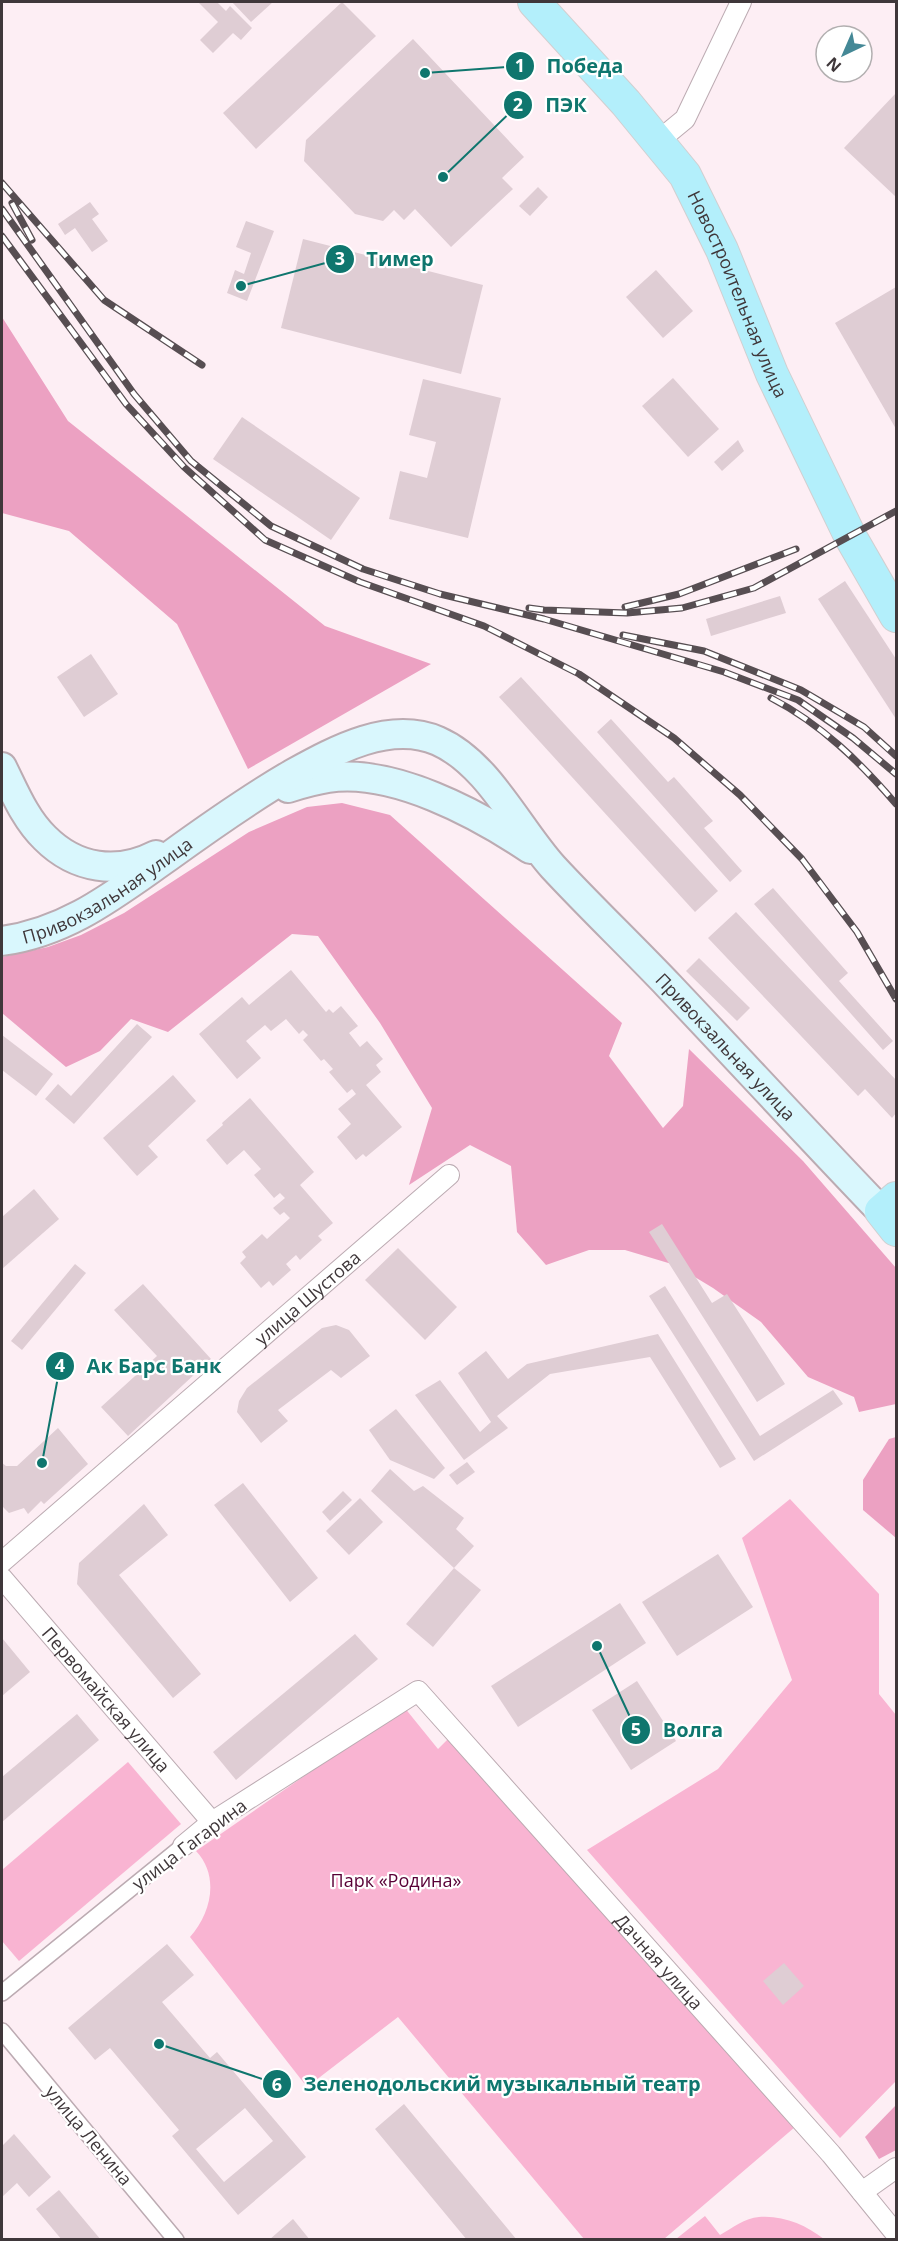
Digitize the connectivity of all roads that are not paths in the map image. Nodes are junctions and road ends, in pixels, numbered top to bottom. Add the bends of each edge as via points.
1 (534, 2) edge
2 (741, 2) edge
3 (657, 142) junction
4 (897, 616) edge
5 (2, 766) edge
6 (254, 798) junction
7 (208, 828) junction
8 (551, 864) junction
9 (2, 941) edge
10 (449, 1175) dead end
11 (891, 1213) edge
12 (2, 1562) edge
13 (2, 1578) edge
14 (418, 1690) joint
15 (212, 1822) junction
16 (183, 1846) joint
17 (2, 1993) edge
18 (2, 2031) edge
19 (897, 2168) edge
20 (862, 2192) junction
21 (897, 2234) edge
22 (176, 2240) edge

1 - 3 main road, Новостроительная улица
2 - 3 street via 686,119
3 - 4 main road, Новостроительная улица via 685,175 722,250 762,353 850,536
5 - 7 main road via 22,807 45,838 77,861 105,868 140,863
6 - 7 main road
6 - 8 main road via 330,777 367,778 416,789 454,805 497,827
6 - 8 main road via 330,754 393,734 412,735 438,741 464,758 487,781
7 - 9 main road, Привокзальная улица via 101,904 58,927
8 - 11 main road, Привокзальная улица
10 - 12 street, улица Шустова
13 - 15 street, Первомайская улица
14 - 15 street, улица Гагарина
14 - 20 street, Дачная улица
15 - 16 street, улица Гагарина
16 - 17 street, улица Гагарина
18 - 22 street, улица Ленина
19 - 20 street
20 - 21 street, Дачная улица

